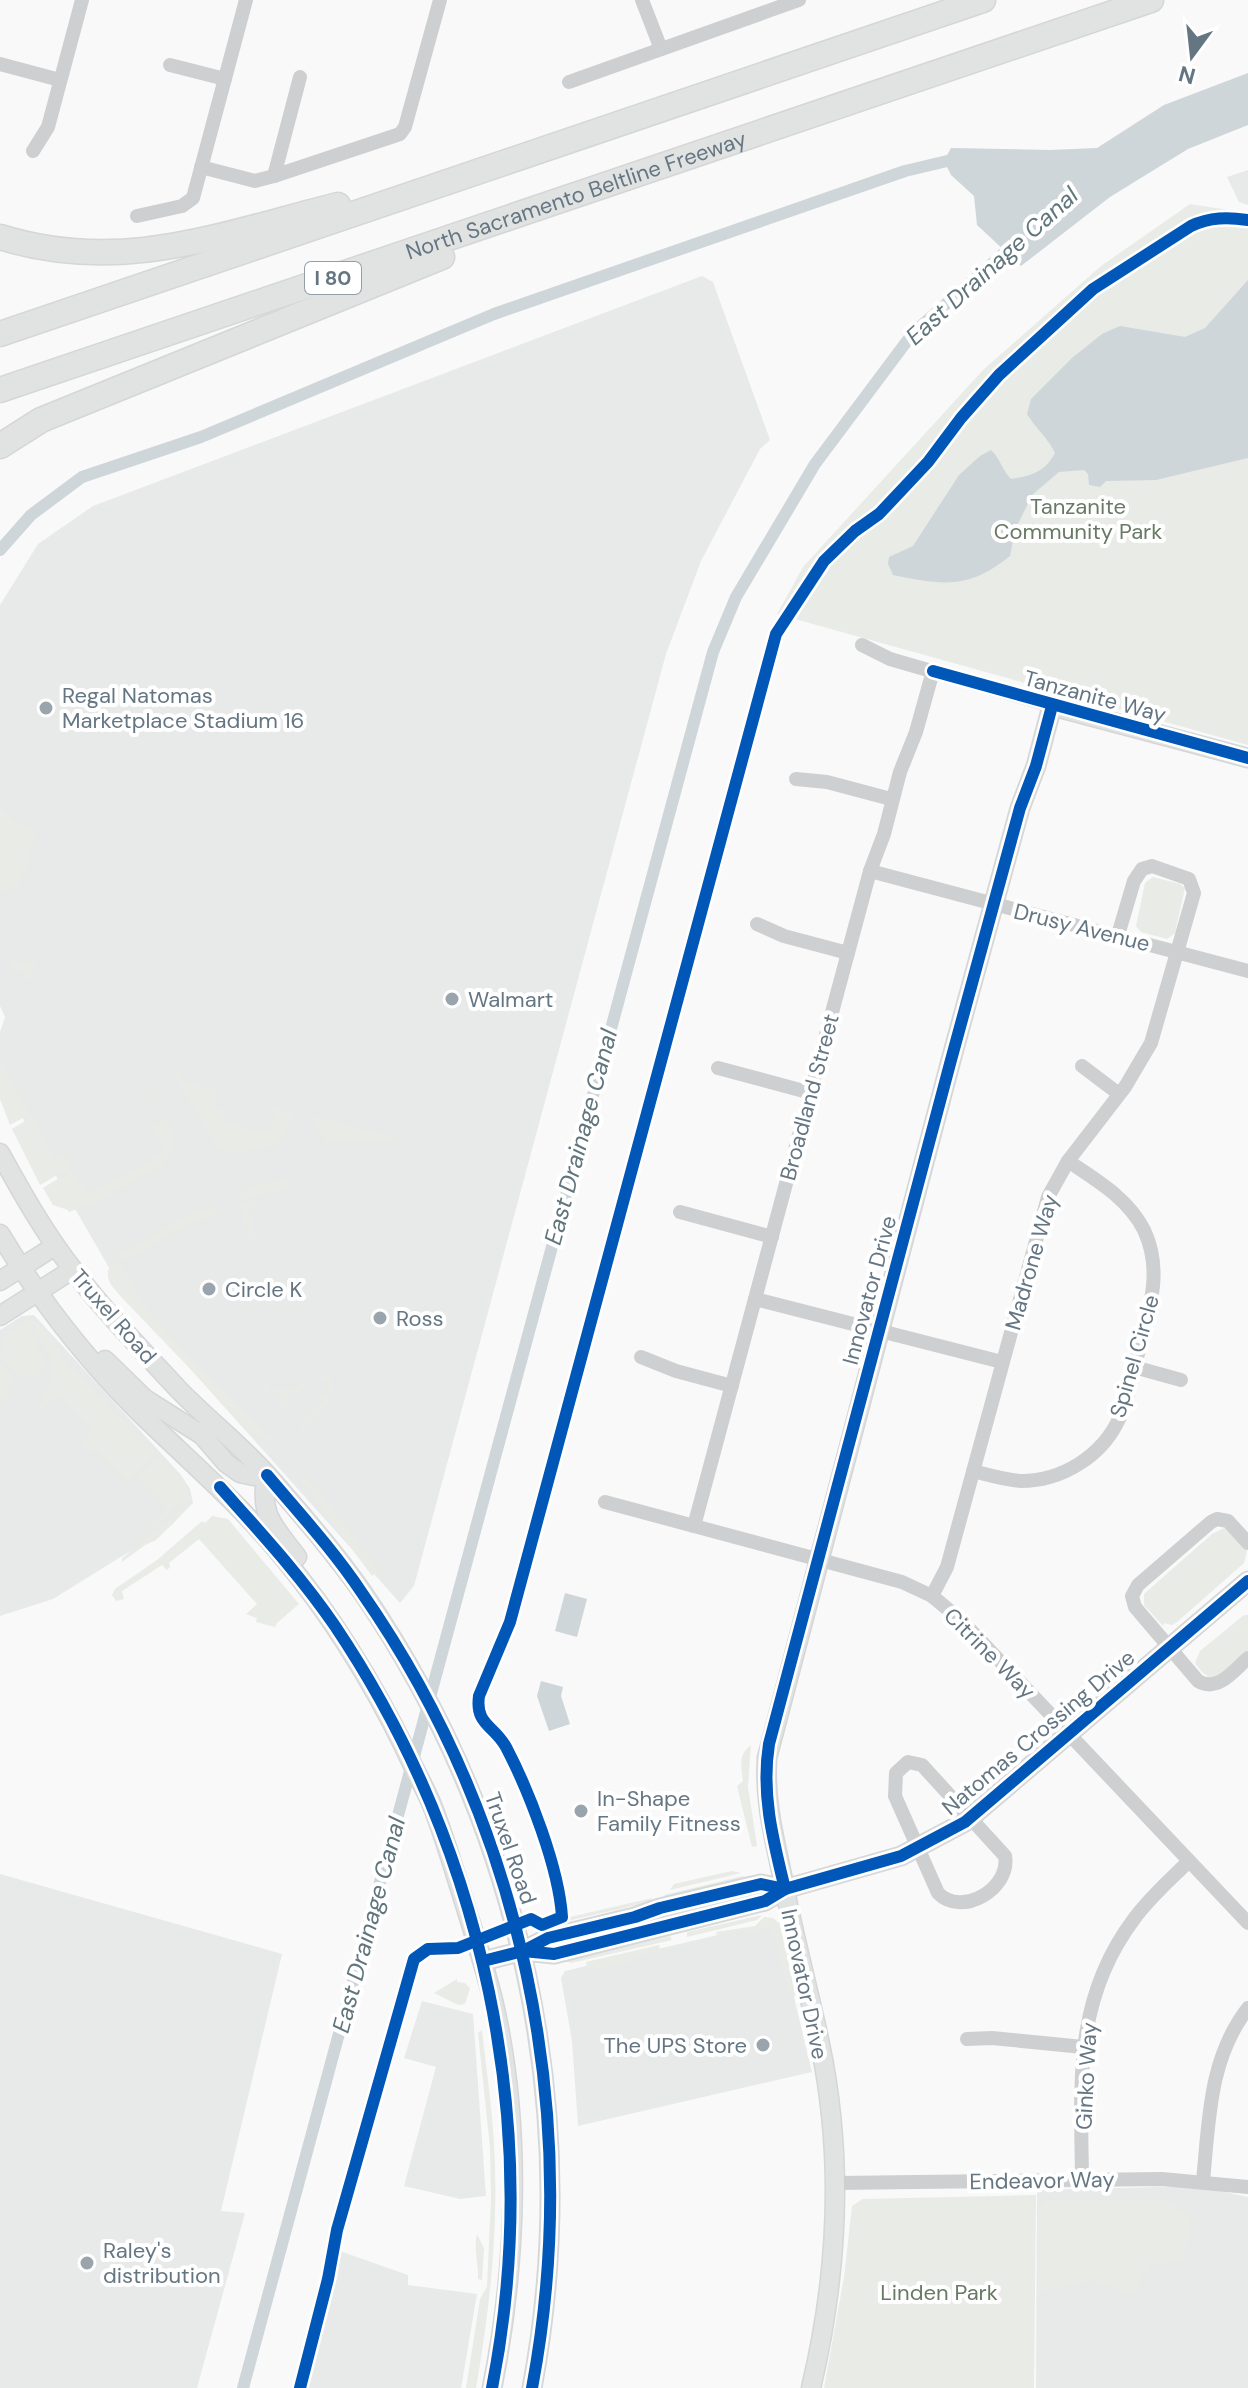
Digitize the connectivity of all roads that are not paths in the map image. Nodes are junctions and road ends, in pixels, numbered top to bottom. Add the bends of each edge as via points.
1 (82, 0) edge
2 (246, 0) edge
3 (439, 0) edge
4 (642, 0) edge
5 (799, 0) edge
6 (976, 0) edge
7 (983, 0) edge
8 (1151, 0) edge
9 (924, 20) junction
10 (661, 49) junction
11 (0, 64) edge
12 (170, 65) dead end
13 (300, 77) dead end
14 (225, 79) junction
15 (60, 80) junction
16 (569, 82) dead end
17 (33, 151) dead end
18 (500, 165) junction
19 (666, 165) junction
20 (201, 167) junction
21 (274, 176) junction
22 (137, 216) dead end
23 (0, 237) edge
24 (0, 334) edge
25 (0, 390) edge
26 (0, 446) edge
27 (862, 645) dead end
28 (933, 671) junction
29 (1052, 706) junction
30 (1248, 758) edge
31 (796, 779) dead end
32 (891, 799) junction
33 (870, 871) junction
34 (994, 905) junction
35 (757, 924) dead end
36 (1118, 935) junction
37 (1177, 951) junction
38 (848, 953) junction
39 (1248, 971) edge
40 (1082, 1066) dead end
41 (718, 1068) dead end
42 (811, 1093) junction
43 (1119, 1094) junction
44 (0, 1153) edge
45 (1068, 1161) junction
46 (680, 1212) dead end
47 (0, 1234) edge
48 (772, 1237) junction
49 (55, 1246) junction
50 (20, 1268) junction
51 (72, 1270) junction
52 (0, 1281) edge
53 (37, 1293) junction
54 (755, 1299) junction
55 (0, 1316) edge
56 (57, 1319) junction
57 (879, 1330) junction
58 (641, 1357) dead end
59 (1002, 1362) junction
60 (1134, 1367) junction
61 (1181, 1380) dead end
62 (732, 1386) junction
63 (973, 1471) junction
64 (267, 1475) junction
65 (605, 1502) dead end
66 (694, 1526) junction
67 (1248, 1543) edge
68 (818, 1560) junction
69 (1245, 1590) edge
70 (932, 1596) junction
71 (1169, 1648) junction
72 (355, 1657) junction
73 (1248, 1658) edge
74 (1069, 1734) junction
75 (970, 1817) junction
76 (918, 1849) junction
77 (1189, 1861) junction
78 (785, 1889) junction
79 (1248, 1923) edge
80 (523, 1951) junction
81 (483, 1961) junction
82 (1248, 2008) edge
83 (1241, 2033) edge
84 (967, 2039) dead end
85 (1083, 2047) junction
86 (1082, 2179) junction
87 (1203, 2181) junction
88 (836, 2183) junction
89 (1248, 2187) edge
90 (492, 2388) edge
91 (532, 2388) edge
92 (811, 2388) edge

1 - 15 street
2 - 14 street
3 - 21 street via 400,134
4 - 10 street
5 - 10 street
6 - 9 highway
7 - 9 highway, I 80
8 - 19 highway, North Sacramento Beltline Freeway / I 80
9 - 18 highway, I 80
10 - 16 street
11 - 15 street
12 - 14 street
13 - 21 street
14 - 20 street
15 - 17 street via 48,127
18 - 23 highway via 170,248 77,253
18 - 24 highway, I 80
19 - 25 highway, North Sacramento Beltline Freeway / I 80
19 - 26 highway via 41,420
20 - 21 street via 255,181
20 - 22 street via 191,201
27 - 28 street, Tanzanite Way
28 - 29 street, Tanzanite Way
28 - 32 street, Broadland Street
29 - 30 main road, Tanzanite Way
29 - 34 main road, Innovator Drive
31 - 32 street
32 - 33 street, Broadland Street
33 - 34 street, Drusy Avenue
33 - 38 street, Broadland Street
34 - 36 street, Drusy Avenue
34 - 57 main road, Innovator Drive
35 - 38 street
36 - 37 street, Drusy Avenue
36 - 37 street, Madrone Way via 1142,869 1152,866 1183,874 1194,893
37 - 39 street, Drusy Avenue
37 - 43 street, Madrone Way via 1151,1043
38 - 42 street, Broadland Street
40 - 43 street
41 - 42 street
42 - 48 street, Broadland Street
43 - 45 street, Madrone Way
44 - 49 main road, Truxel Road
45 - 59 street, Madrone Way via 1045,1207
45 - 60 street, Spinel Circle via 1126,1204 1150,1246 1155,1283
46 - 48 street
47 - 50 main road, Truxel Road
48 - 54 street, Broadland Street
49 - 50 main road
49 - 51 main road, Truxel Road
50 - 52 main road
50 - 53 main road, Truxel Road
51 - 53 main road
51 - 64 main road, Truxel Road via 180,1391
53 - 55 main road
53 - 56 main road, Truxel Road
54 - 57 street
54 - 62 street, Broadland Street
56 - 64 main road via 145,1399 202,1435 226,1463 240,1473
56 - 72 main road, Truxel Road via 137,1409 281,1554
57 - 59 street
57 - 68 main road, Innovator Drive
58 - 62 street
59 - 63 street, Madrone Way
60 - 61 street
60 - 63 street, Spinel Circle via 1118,1421 1084,1461 1035,1480
62 - 66 street, Broadland Street
63 - 70 street, Madrone Way via 947,1567
64 - 72 main road via 263,1495 270,1520 331,1602 352,1638
64 - 80 main road, Truxel Road via 363,1593 449,1742 499,1866
65 - 66 street, Citrine Way
66 - 68 street, Citrine Way
67 - 71 street via 1228,1521 1211,1522 1133,1590 1135,1607
68 - 70 street, Citrine Way via 902,1582
68 - 78 main road, Innovator Drive via 767,1758 768,1816
69 - 71 main road, Natomas Crossing Drive
70 - 74 street, Citrine Way
71 - 73 street via 1198,1681 1210,1686
71 - 74 main road, Natomas Crossing Drive
72 - 81 main road, Truxel Road via 431,1803
74 - 75 main road, Natomas Crossing Drive
74 - 77 street, Citrine Way
75 - 76 main road, Natomas Crossing Drive
75 - 76 street via 922,1765 903,1764 896,1773 895,1796
75 - 76 street via 1003,1851 1007,1863 998,1883 982,1896 963,1902 943,1899
76 - 78 main road, Natomas Crossing Drive
77 - 79 street, Citrine Way
77 - 85 street, Ginko Way via 1119,1940 1096,1988
78 - 80 main road, Natomas Crossing Drive via 765,1901 554,1954
78 - 88 main road, Innovator Drive via 820,2045
80 - 81 main road, Natomas Crossing Drive
80 - 91 main road, Truxel Road via 546,2091 550,2169 548,2275
81 - 90 main road, Truxel Road via 505,2073 512,2158 509,2260
82 - 83 street
83 - 87 street via 1222,2053 1215,2074
84 - 85 street
85 - 86 street, Ginko Way
86 - 87 street, Endeavor Way
86 - 88 street, Endeavor Way
87 - 89 street, Endeavor Way
88 - 92 main road, Innovator Drive via 829,2305

